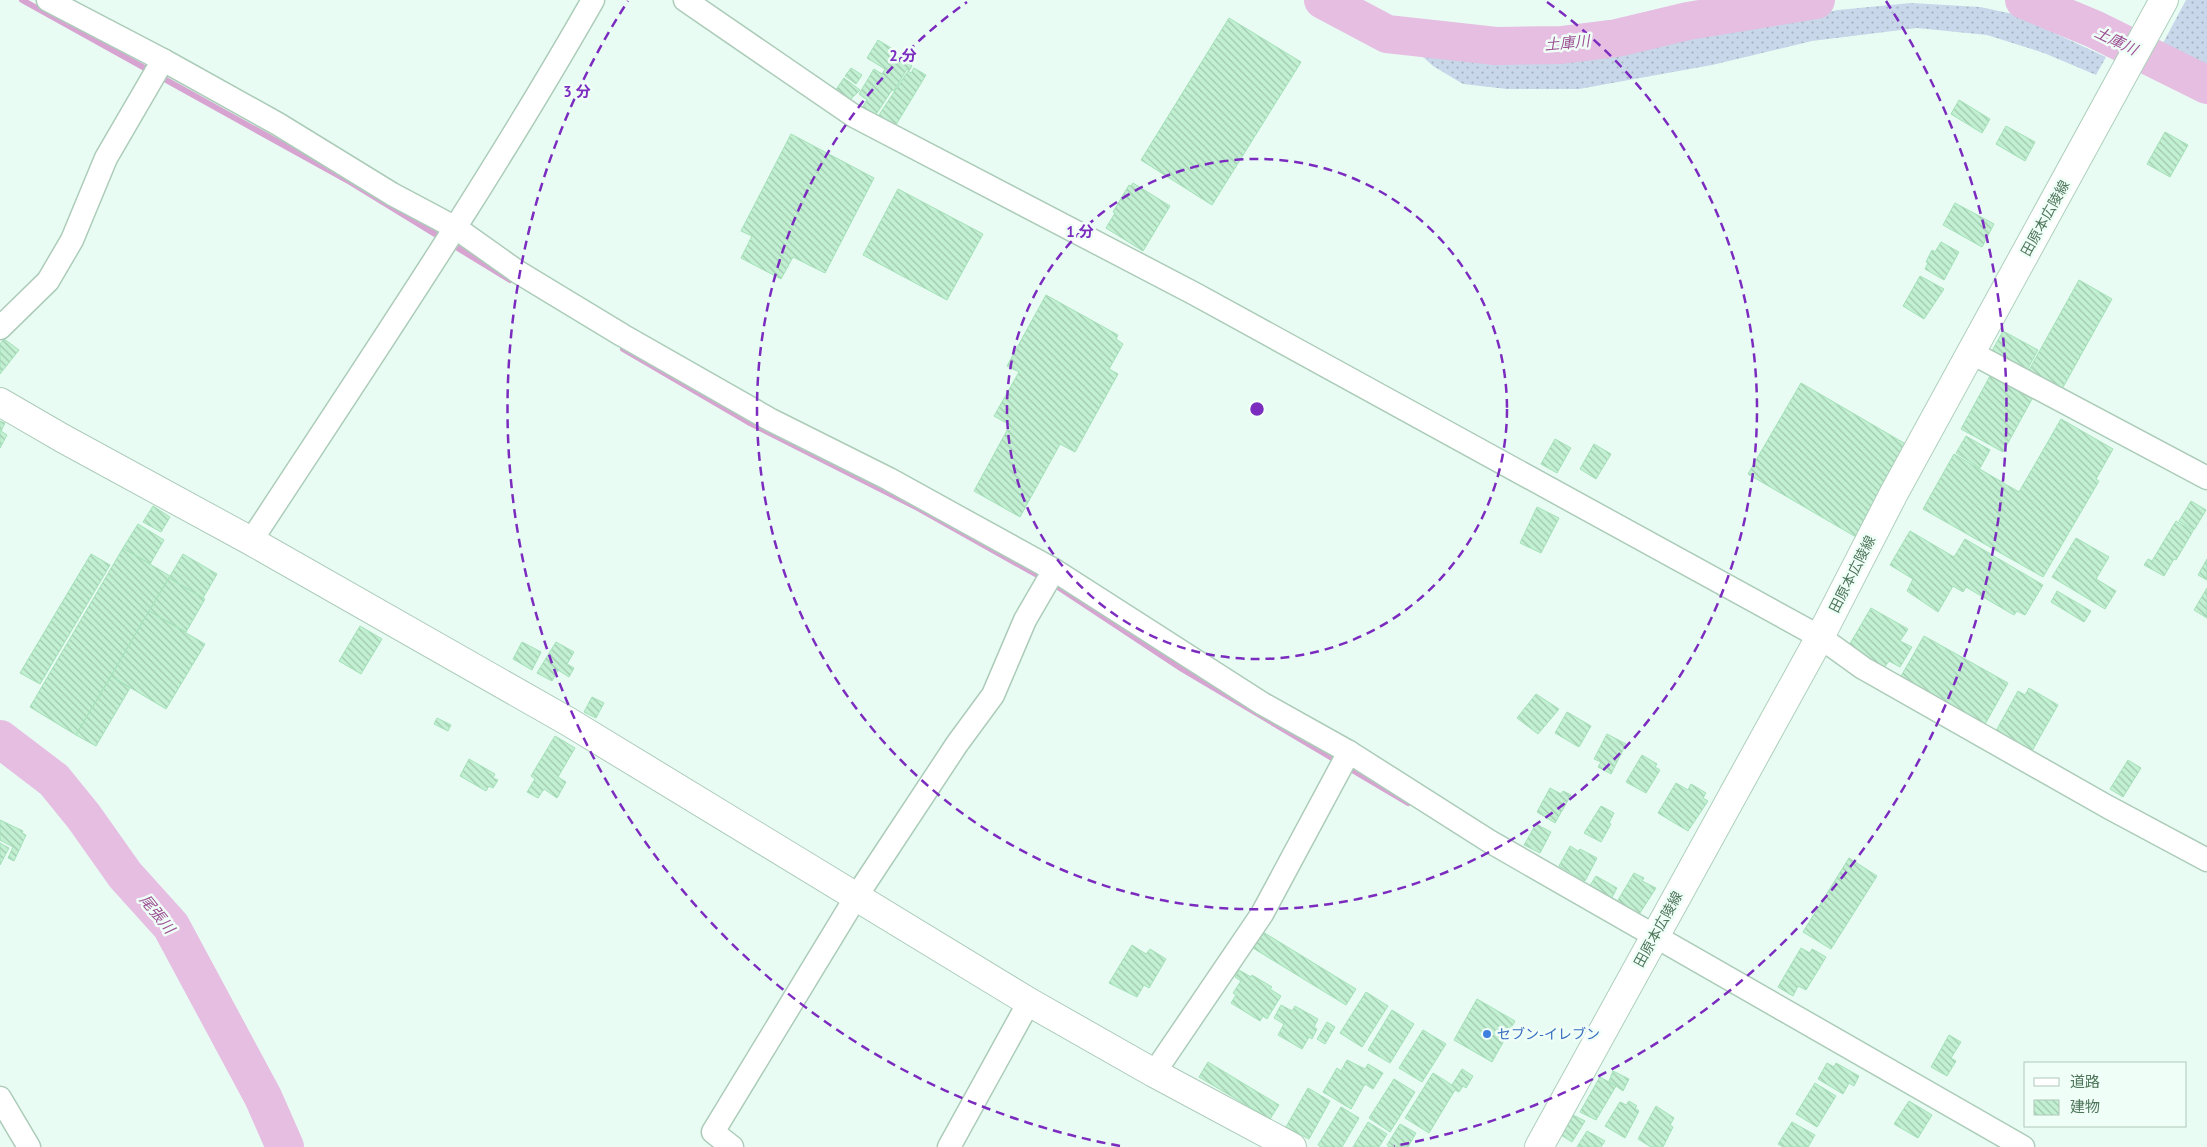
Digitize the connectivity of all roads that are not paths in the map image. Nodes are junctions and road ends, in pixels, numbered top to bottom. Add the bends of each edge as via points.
1 (48, 0) edge
2 (593, 0) edge
3 (685, 0) edge
4 (2164, 0) edge
5 (163, 60) junction
6 (456, 228) junction
7 (0, 328) edge
8 (1972, 353) junction
9 (0, 402) edge
10 (2207, 478) edge
11 (251, 541) junction
12 (1048, 580) junction
13 (1820, 637) junction
14 (1344, 761) junction
15 (2207, 860) edge
16 (856, 897) junction
17 (1655, 935) junction
18 (1029, 1002) junction
19 (1154, 1073) junction
20 (0, 1098) edge
21 (29, 1147) edge
22 (732, 1147) edge
23 (949, 1147) edge
24 (1292, 1147) edge
25 (1538, 1147) edge
26 (2023, 1147) edge

1 - 5 street
2 - 6 street
3 - 13 street via 854,116 1195,294
4 - 8 street, 田原本広陵線
5 - 6 street
5 - 7 street via 106,158 72,240 48,281
6 - 11 street
6 - 12 street via 518,272 622,335 771,420 889,479
8 - 10 street
8 - 13 street, 田原本広陵線 via 1894,493
9 - 11 street
11 - 16 street via 624,754
12 - 14 street via 1263,704
12 - 16 street via 1025,620 992,695
13 - 15 street via 1872,673
13 - 17 street, 田原本広陵線
14 - 17 street
14 - 19 street via 1262,914
16 - 18 street
16 - 22 street via 713,1132
17 - 25 street, 田原本広陵線
17 - 26 street
18 - 19 street
18 - 23 street
19 - 24 street
20 - 21 street

